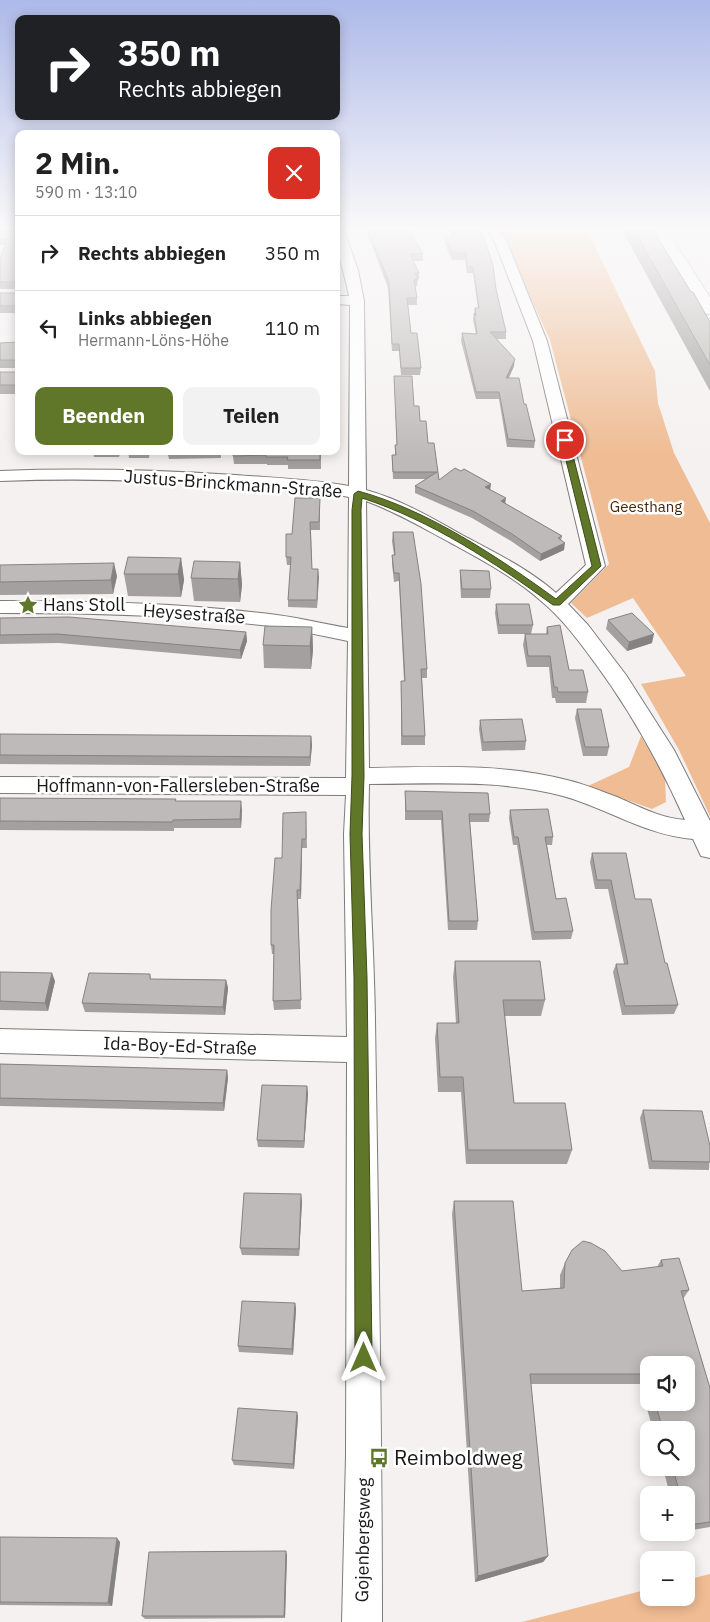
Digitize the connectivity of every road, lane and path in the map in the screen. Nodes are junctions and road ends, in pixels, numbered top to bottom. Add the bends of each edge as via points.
1 (357, 306) edge
2 (526, 306) edge
3 (0, 476) edge
4 (358, 494) junction
5 (557, 603) junction
6 (0, 607) edge
7 (357, 636) junction
8 (358, 782) junction
9 (0, 785) edge
10 (706, 840) edge
11 (0, 1041) edge
12 (360, 1050) junction
13 (362, 1622) edge

1 - 4 street, Gojenbergsweg via 351,382
2 - 5 street via 540,341 596,566
3 - 4 street, Justus-Brinckmann-Straße via 187,477
4 - 5 street, Justus-Brinckmann-Straße via 395,506 449,534 504,565
4 - 7 street, Gojenbergsweg
5 - 10 street, Justus-Brinckmann-Straße via 625,687 665,751
6 - 7 street, Heysestraße via 173,611 267,620
7 - 8 street, Gojenbergsweg
8 - 9 street, Hoffmann-von-Fallersleben-Straße
8 - 10 street, Justus-Brinckmann-Straße via 487,775 534,781 592,798
8 - 12 street, Gojenbergsweg
11 - 12 street, Ida-Boy-Ed-Straße
12 - 13 street, Gojenbergsweg via 364,1446

